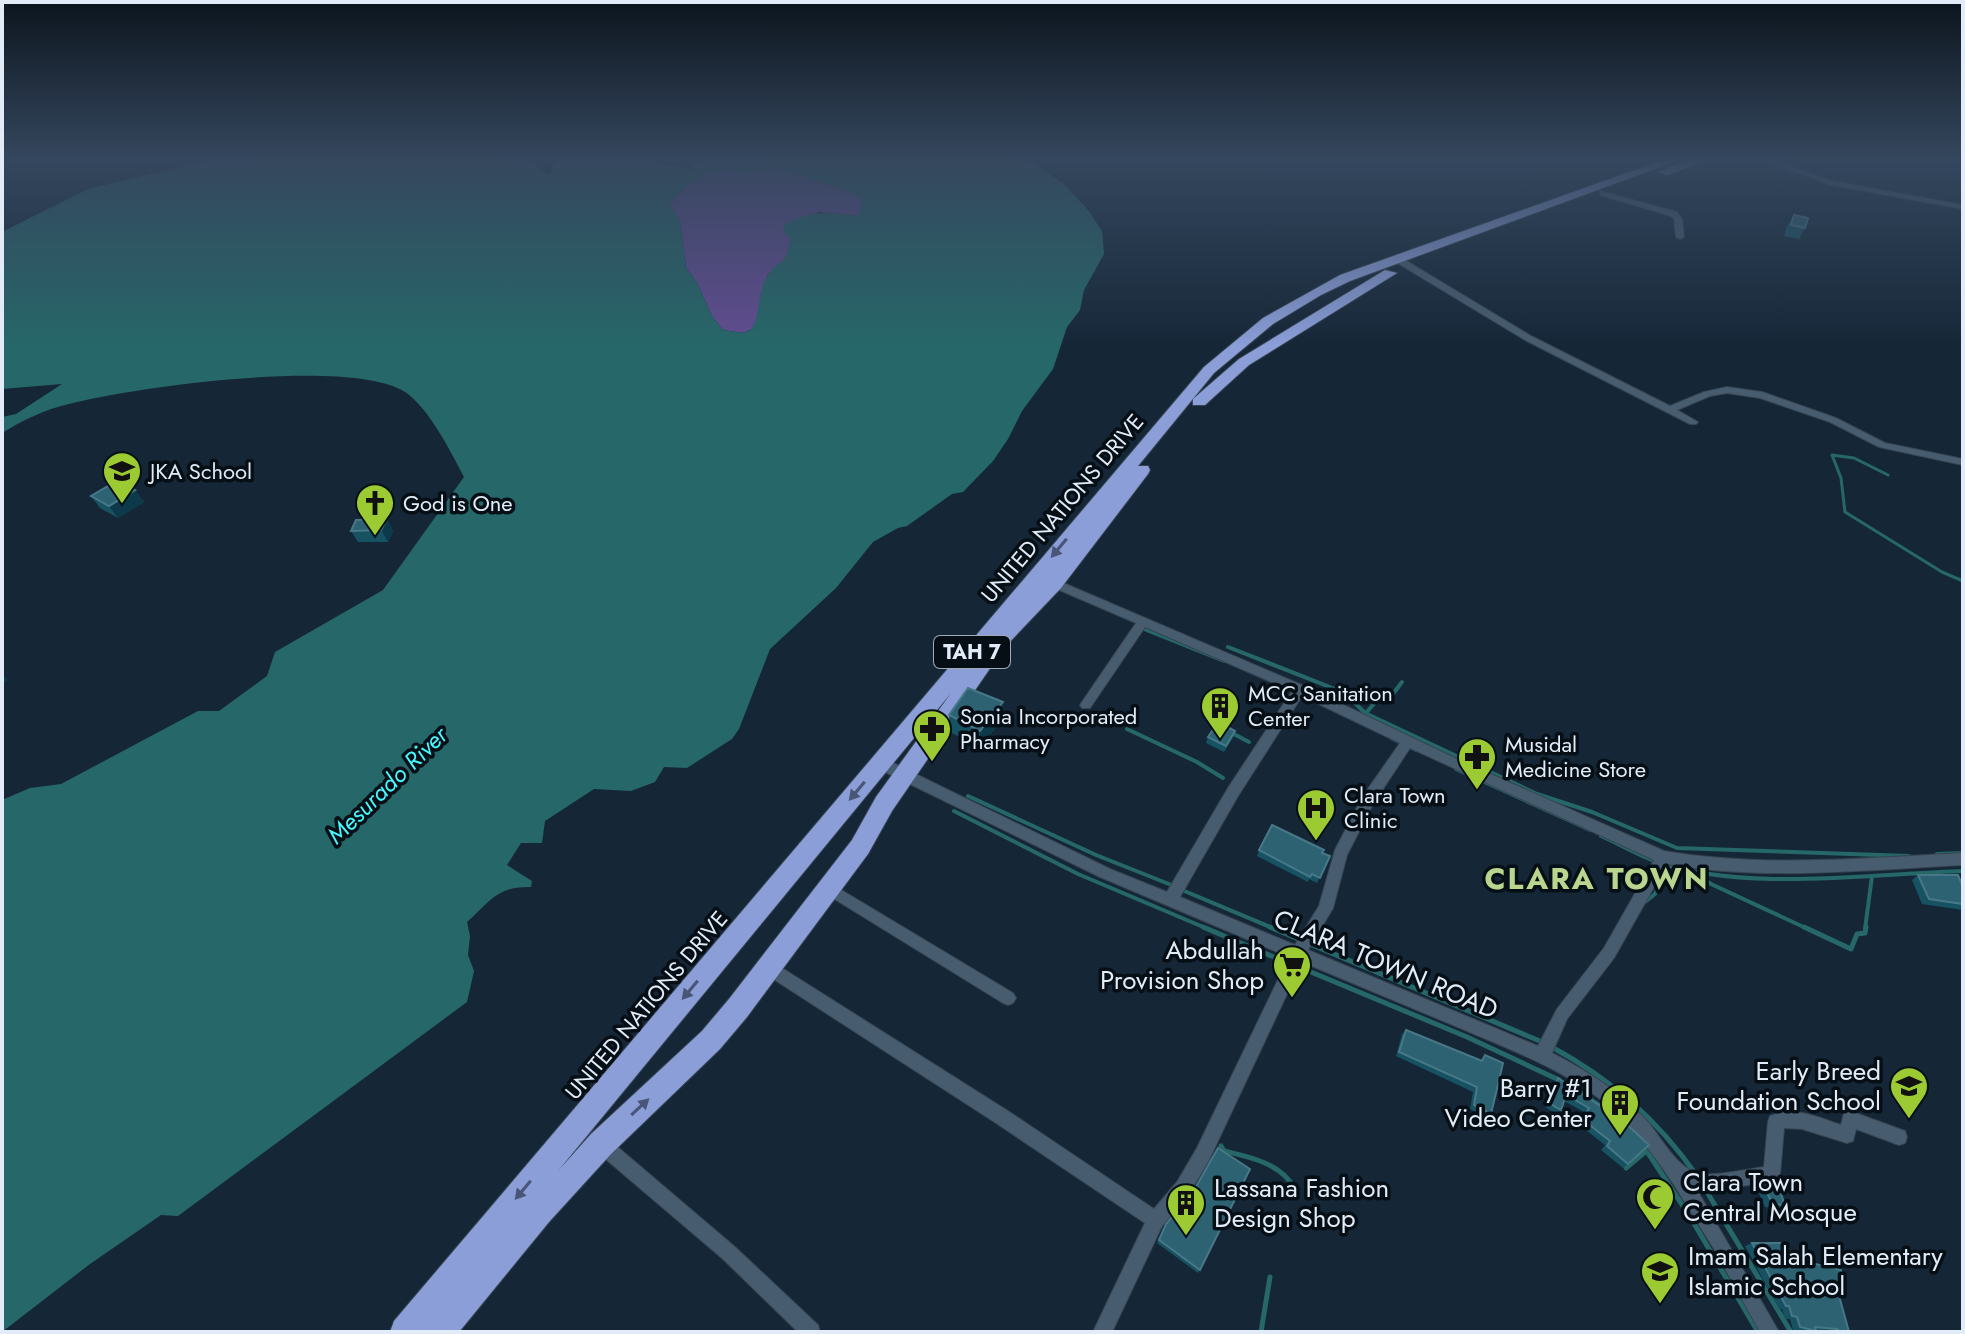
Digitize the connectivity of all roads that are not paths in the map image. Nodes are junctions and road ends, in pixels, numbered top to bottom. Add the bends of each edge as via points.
1 (1510, 221) edge
2 (1521, 221) edge
3 (1678, 221) edge
4 (1680, 237) dead end
5 (1402, 262) junction
6 (1316, 292) junction
7 (1336, 304) junction
8 (1268, 321) junction
9 (1290, 334) junction
10 (1669, 410) junction
11 (1693, 422) dead end
12 (1963, 462) edge
13 (1054, 583) junction
14 (1142, 623) junction
15 (1297, 693) junction
16 (1086, 705) dead end
17 (1408, 741) junction
18 (880, 763) junction
19 (904, 774) junction
20 (1663, 857) junction
21 (1963, 859) edge
22 (828, 888) junction
23 (1172, 898) junction
24 (1299, 952) junction
25 (769, 968) junction
26 (1008, 998) dead end
27 (1542, 1056) junction
28 (1899, 1137) dead end
29 (601, 1144) junction
30 (1673, 1172) junction
31 (1156, 1220) junction
32 (405, 1332) edge
33 (439, 1332) edge
34 (811, 1332) edge
35 (1102, 1332) edge
36 (1770, 1332) edge

1 - 5 highway, UNITED NATIONS DRIVE / TAH 7
2 - 5 highway, UNITED NATIONS DRIVE / TAH 7
3 - 4 street
5 - 6 highway, UNITED NATIONS DRIVE / TAH 7
5 - 7 highway, UNITED NATIONS DRIVE / TAH 7
5 - 10 street via 1528,338
6 - 7 highway
6 - 8 highway, UNITED NATIONS DRIVE / TAH 7
7 - 9 highway, UNITED NATIONS DRIVE / TAH 7
8 - 9 highway
8 -> 18 highway, UNITED NATIONS DRIVE / TAH 7 via 1209,370
9 - 13 highway, UNITED NATIONS DRIVE / TAH 7 via 1208,392
10 - 11 street
10 - 12 street via 1727,390 1762,395 1833,420 1882,445
13 - 14 street
13 - 19 highway, UNITED NATIONS DRIVE / TAH 7 via 997,643
14 - 15 street
14 - 16 street
15 - 17 street
15 - 23 street
17 - 20 street
17 - 24 street via 1340,854 1326,908
18 - 19 street, CLARA TOWN ROAD
18 -> 32 highway, UNITED NATIONS DRIVE / TAH 7
19 - 22 highway, UNITED NATIONS DRIVE / TAH 7
19 - 23 street, CLARA TOWN ROAD via 1105,873
20 - 21 street via 1750,867
20 - 27 street via 1609,953 1562,1014
22 - 25 highway, UNITED NATIONS DRIVE / TAH 7
22 - 26 street
23 - 24 street, CLARA TOWN ROAD
24 - 27 street, CLARA TOWN ROAD
24 - 31 street via 1203,1154
29 -> 25 highway, UNITED NATIONS DRIVE / TAH 7 via 711,1040
25 - 31 street
27 - 30 street, CLARA TOWN ROAD via 1617,1102
28 - 30 street via 1850,1119 1847,1135 1795,1119 1780,1120 1772,1174 1702,1183
29 - 33 highway, UNITED NATIONS DRIVE / TAH 7
29 - 34 street via 729,1253
30 - 36 street, CLARA TOWN ROAD
31 - 35 street

